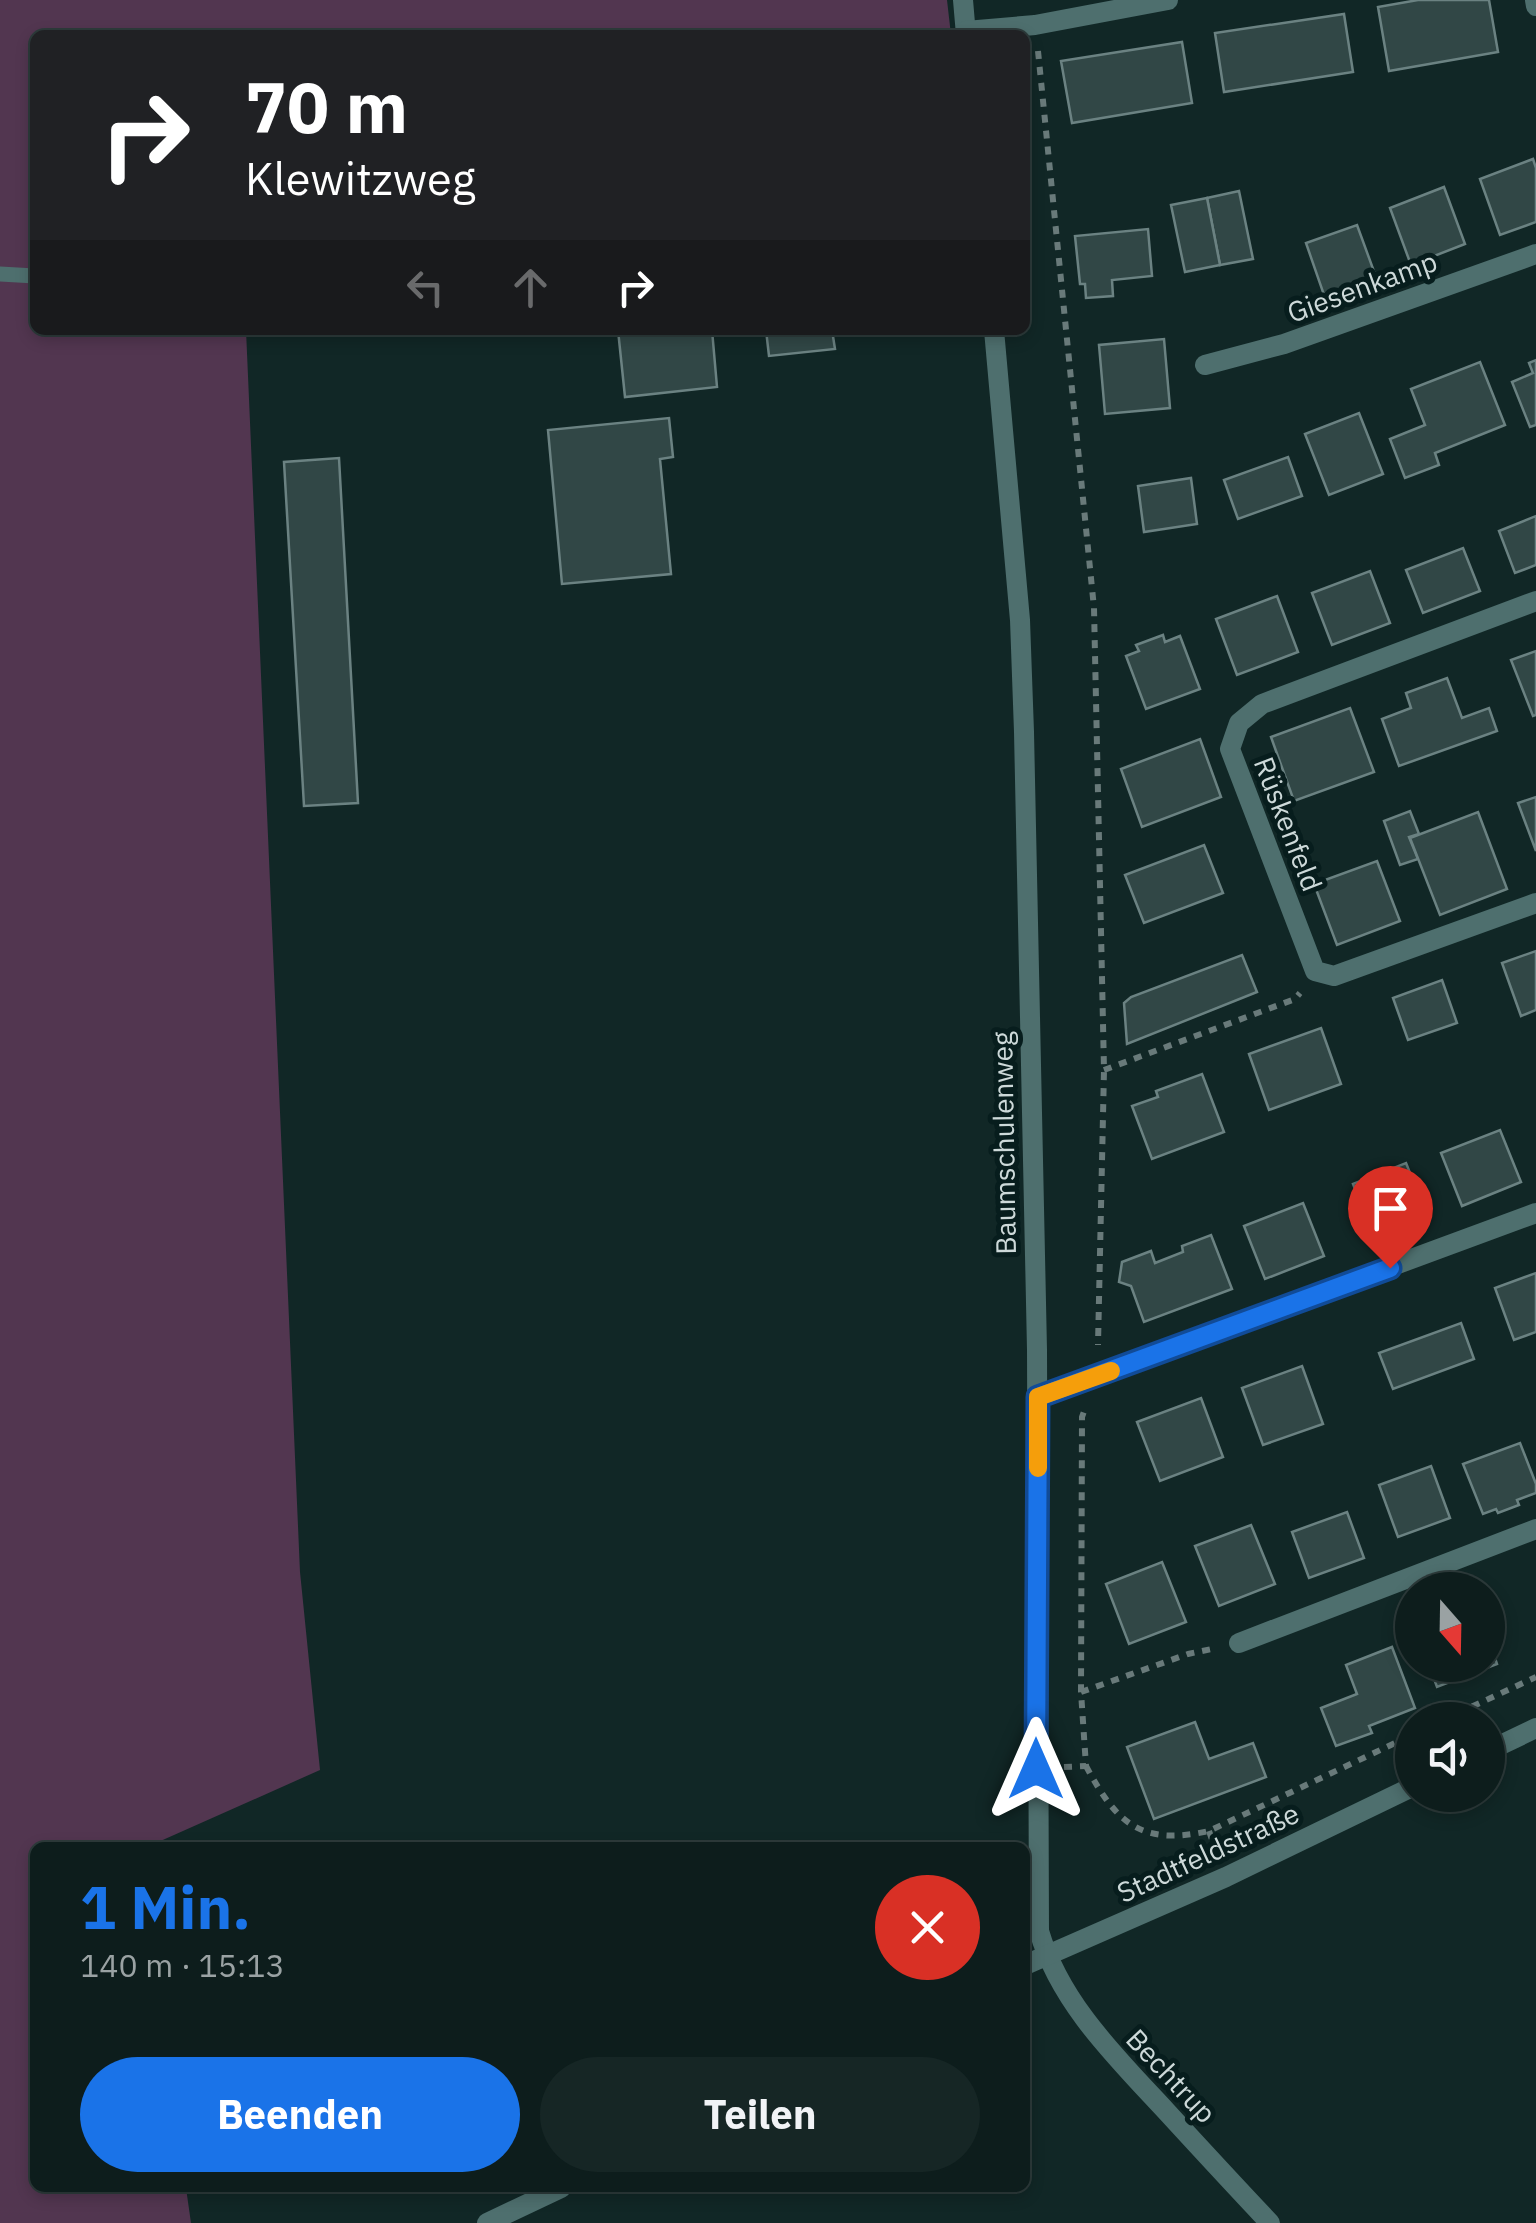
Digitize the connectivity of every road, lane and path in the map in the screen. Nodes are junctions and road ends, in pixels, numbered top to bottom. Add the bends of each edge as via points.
1 (963, 0) edge
2 (1168, 0) edge
3 (1035, 24) junction
4 (966, 30) edge
5 (989, 30) edge
6 (1536, 254) edge
7 (0, 274) edge
8 (30, 276) edge
9 (994, 335) edge
10 (1205, 365) dead end
11 (1536, 600) edge
12 (1536, 903) edge
13 (1315, 971) junction
14 (1104, 1070) junction
15 (1536, 1213) edge
16 (1097, 1376) junction
17 (1038, 1397) junction
18 (1536, 1530) edge
19 (1239, 1643) joint
20 (1536, 1677) edge
21 (1080, 1692) junction
22 (1482, 1702) edge
23 (1536, 1728) edge
24 (1395, 1743) edge
25 (1505, 1743) edge
26 (1086, 1766) junction
27 (1036, 1769) junction
28 (1395, 1795) edge
29 (1046, 1955) junction
30 (1030, 1963) edge
31 (553, 2192) edge
32 (487, 2223) edge
33 (1270, 2223) edge

1 - 4 street
2 - 3 street
3 - 5 street
3 - 14 path via 1094,608
6 - 10 street, Giesenkamp via 1284,344
7 - 8 lane
9 - 17 street, Baumschulenweg via 1020,620
11 - 13 street, Rüskenfeld via 1262,704 1239,723 1230,750
12 - 13 street via 1334,976
13 - 14 path via 1295,1000
14 - 16 path
15 - 16 street
16 - 17 street
16 - 21 path via 1082,1417
17 - 27 street, Baumschulenweg
18 - 19 street
19 - 21 path
20 - 22 path
21 - 26 path
23 - 25 street
24 - 26 path via 1183,1837 1131,1828
26 - 27 path
27 - 29 street, Baumschulenweg via 1039,1931
28 - 29 street, Stadtfeldstraße
29 - 30 street, Stadtfeldstraße
29 - 33 street, Bechtrup via 1108,2048
31 - 32 street

